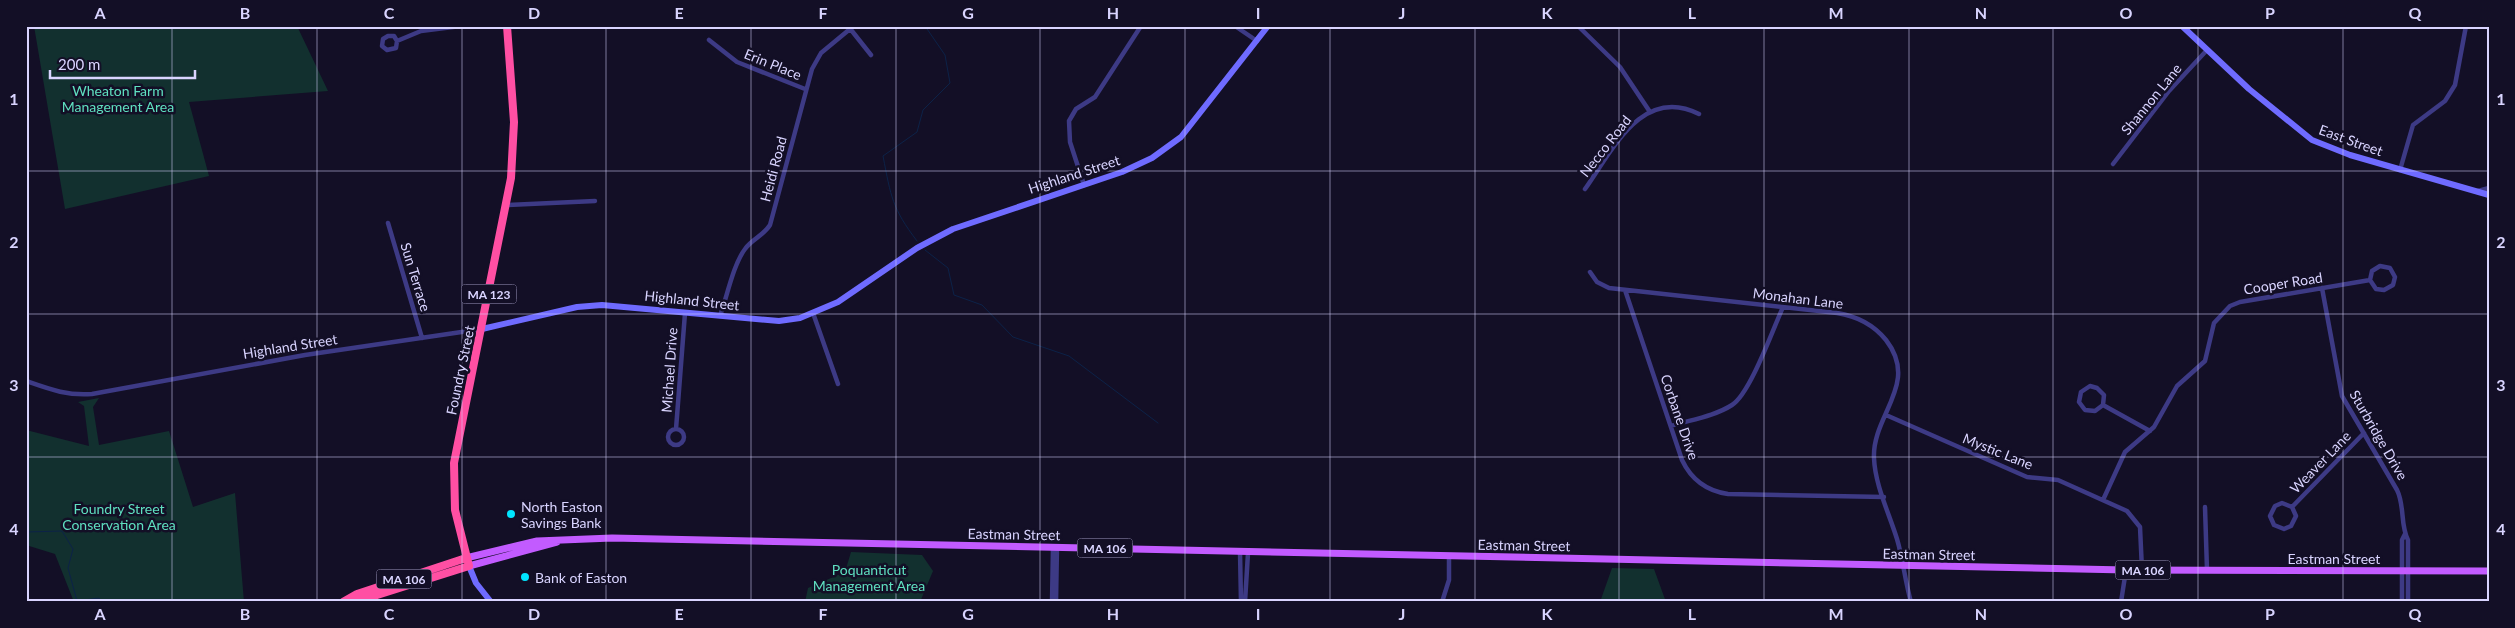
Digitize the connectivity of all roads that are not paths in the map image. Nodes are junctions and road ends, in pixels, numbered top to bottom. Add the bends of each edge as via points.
1 (461, 26) edge
2 (507, 26) edge
3 (1141, 26) edge
4 (1235, 26) edge
5 (1268, 26) edge
6 (1578, 26) edge
7 (2466, 26) edge
8 (849, 28) edge
9 (2186, 28) edge
10 (709, 40) dead end
11 (397, 41) dead end
12 (1257, 41) junction
13 (2207, 50) junction
14 (871, 55) dead end
15 (805, 89) junction
16 (1650, 112) junction
17 (1699, 114) dead end
18 (2113, 164) dead end
19 (2400, 170) junction
20 (1084, 185) junction
21 (2489, 188) edge
22 (1585, 189) dead end
23 (2475, 191) junction
24 (2489, 195) edge
25 (595, 201) dead end
26 (507, 205) junction
27 (388, 223) dead end
28 (1590, 272) dead end
29 (2370, 280) junction
30 (2322, 288) junction
31 (1625, 290) junction
32 (1783, 307) junction
33 (685, 312) junction
34 (813, 313) junction
35 (720, 316) junction
36 (482, 330) junction
37 (422, 338) junction
38 (26, 381) edge
39 (838, 384) dead end
40 (2103, 406) junction
41 (1886, 416) junction
42 (1671, 426) junction
43 (676, 428) dead end
44 (2150, 432) junction
45 (2364, 433) junction
46 (1884, 497) junction
47 (2103, 500) junction
48 (2205, 507) dead end
49 (2292, 507) junction
50 (1055, 547) junction
51 (1240, 552) junction
52 (1248, 553) junction
53 (1449, 556) junction
54 (467, 562) junction
55 (1903, 566) junction
56 (2126, 570) junction
57 (2142, 570) junction
58 (2207, 570) junction
59 (2405, 571) junction
60 (2489, 571) edge
61 (343, 602) edge
62 (355, 602) edge
63 (492, 602) edge
64 (1052, 602) edge
65 (1056, 602) edge
66 (1241, 602) edge
67 (1245, 602) edge
68 (1442, 602) edge
69 (1911, 602) edge
70 (2121, 602) edge
71 (2402, 602) edge
72 (2408, 602) edge

1 - 11 street via 421,31
2 - 26 highway, Foundry Street / MA 123 via 514,134
3 - 20 street via 1095,97 1076,109 1069,121 1070,142
4 - 12 street
5 - 12 street, Highland Street
6 - 16 street via 1620,67
7 - 19 street via 2455,85 2445,101 2413,125
8 - 14 street
8 - 15 street, Heidi Road via 821,54
9 - 13 street, East Street
10 - 15 street, Erin Place via 737,62
12 - 20 street, Highland Street via 1177,140 1135,167
13 - 18 street, Shannon Lane via 2169,91
13 - 19 street, East Street via 2306,137 2332,149
15 - 35 street, Heidi Road via 770,225 742,252
16 - 17 street, Necco Road via 1678,107
16 - 22 street, Necco Road via 1628,129
19 - 23 street, East Street
20 - 34 street, Highland Street via 998,212 937,236 844,299
21 - 23 street
23 - 24 street, East Street
25 - 26 street
26 - 36 highway, Foundry Street / MA 123
27 - 37 street, Sun Terrace
28 - 31 street, Monahan Lane via 1600,285
29 - 29 street, Cooper Road via 2372,271 2380,266 2390,268 2395,277 2393,284 2384,290 2376,289
29 - 30 street, Cooper Road
30 - 44 street, Cooper Road via 2230,306 2214,323 2205,361 2177,386
30 - 45 street, Sturbridge Drive via 2340,390
31 - 32 street, Monahan Lane
31 - 42 street, Corbane Drive
32 - 41 street, Monahan Lane via 1855,317 1881,334 1892,348 1898,372 1895,394
32 - 42 street via 1747,387 1737,401
33 - 35 street, Highland Street
33 - 36 street, Highland Street via 623,305 583,306
33 - 43 street, Michael Drive
34 - 35 street, Highland Street via 779,321
34 - 39 street
36 - 37 street, Highland Street
36 - 54 highway, Foundry Street / MA 123 via 454,463 455,510
37 - 38 street, Highland Street via 305,355 92,394 64,394
40 - 40 street via 2095,411 2085,410 2079,402 2081,392 2090,386 2097,388 2104,395
40 - 44 street
41 - 46 street, Monahan Lane via 1876,441 1874,458
41 - 47 street, Mystic Lane via 2023,475 2058,480
42 - 46 street, Corbane Drive via 1685,466 1702,485 1715,491 1738,495
44 - 47 street, Cooper Road via 2125,452
45 - 49 street, Weaver Lane
45 - 59 street, Sturbridge Drive via 2400,496 2408,540
46 - 55 street, Monahan Lane
47 - 57 street, Mystic Lane via 2127,511 2138,524 2142,538
48 - 58 street
49 - 49 street, Weaver Lane via 2296,516 2291,526 2281,529 2274,525 2270,516 2273,508 2282,503
50 - 51 main road, Eastman Street / MA 106
50 - 54 main road, Eastman Street / MA 106 via 617,538 537,541
50 - 64 street
50 - 65 street
51 - 52 main road, Eastman Street / MA 106
51 - 66 street
52 - 53 main road, Eastman Street / MA 106
52 - 67 street
53 - 55 main road, Eastman Street / MA 106
53 - 68 street via 1450,580
54 - 61 highway, MA 106 via 357,594
54 - 62 highway, MA 106
54 - 63 street via 476,583
55 - 56 main road, Eastman Street / MA 106
55 - 69 street, Monahan Lane
56 - 57 main road, Eastman Street / MA 106
56 - 70 street
57 - 58 main road, Eastman Street / MA 106
58 - 59 main road, Eastman Street / MA 106
59 - 60 main road, Eastman Street / MA 106
59 - 71 street
59 - 72 street

